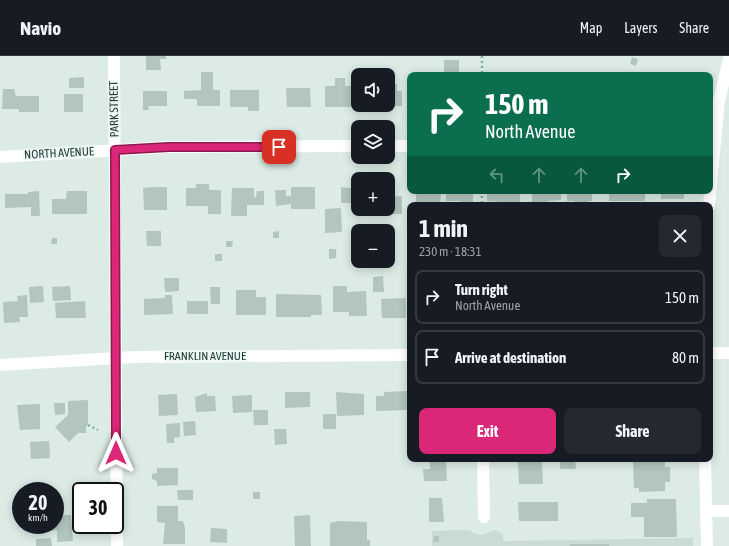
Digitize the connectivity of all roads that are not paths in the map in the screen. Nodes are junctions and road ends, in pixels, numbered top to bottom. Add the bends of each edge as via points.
1 (114, 56) edge
2 (729, 59) edge
3 (713, 140) edge
4 (351, 146) edge
5 (395, 146) edge
6 (407, 146) edge
7 (115, 150) junction
8 (0, 157) edge
9 (713, 353) edge
10 (729, 353) edge
11 (407, 355) edge
12 (116, 358) junction
13 (0, 365) edge
14 (484, 462) edge
15 (705, 462) edge
16 (706, 511) junction
17 (729, 511) edge
18 (484, 517) dead end
19 (117, 546) edge
20 (707, 546) edge

1 - 7 street, PARK STREET
2 - 3 street
4 - 7 street, NORTH AVENUE via 169,147
5 - 6 street
7 - 8 street, NORTH AVENUE
7 - 12 street, PARK STREET
9 - 10 street
11 - 12 street, FRANKLIN AVENUE
12 - 13 street, FRANKLIN AVENUE
12 - 19 street, PARK STREET
14 - 18 street
15 - 16 street
16 - 17 street
16 - 20 street

